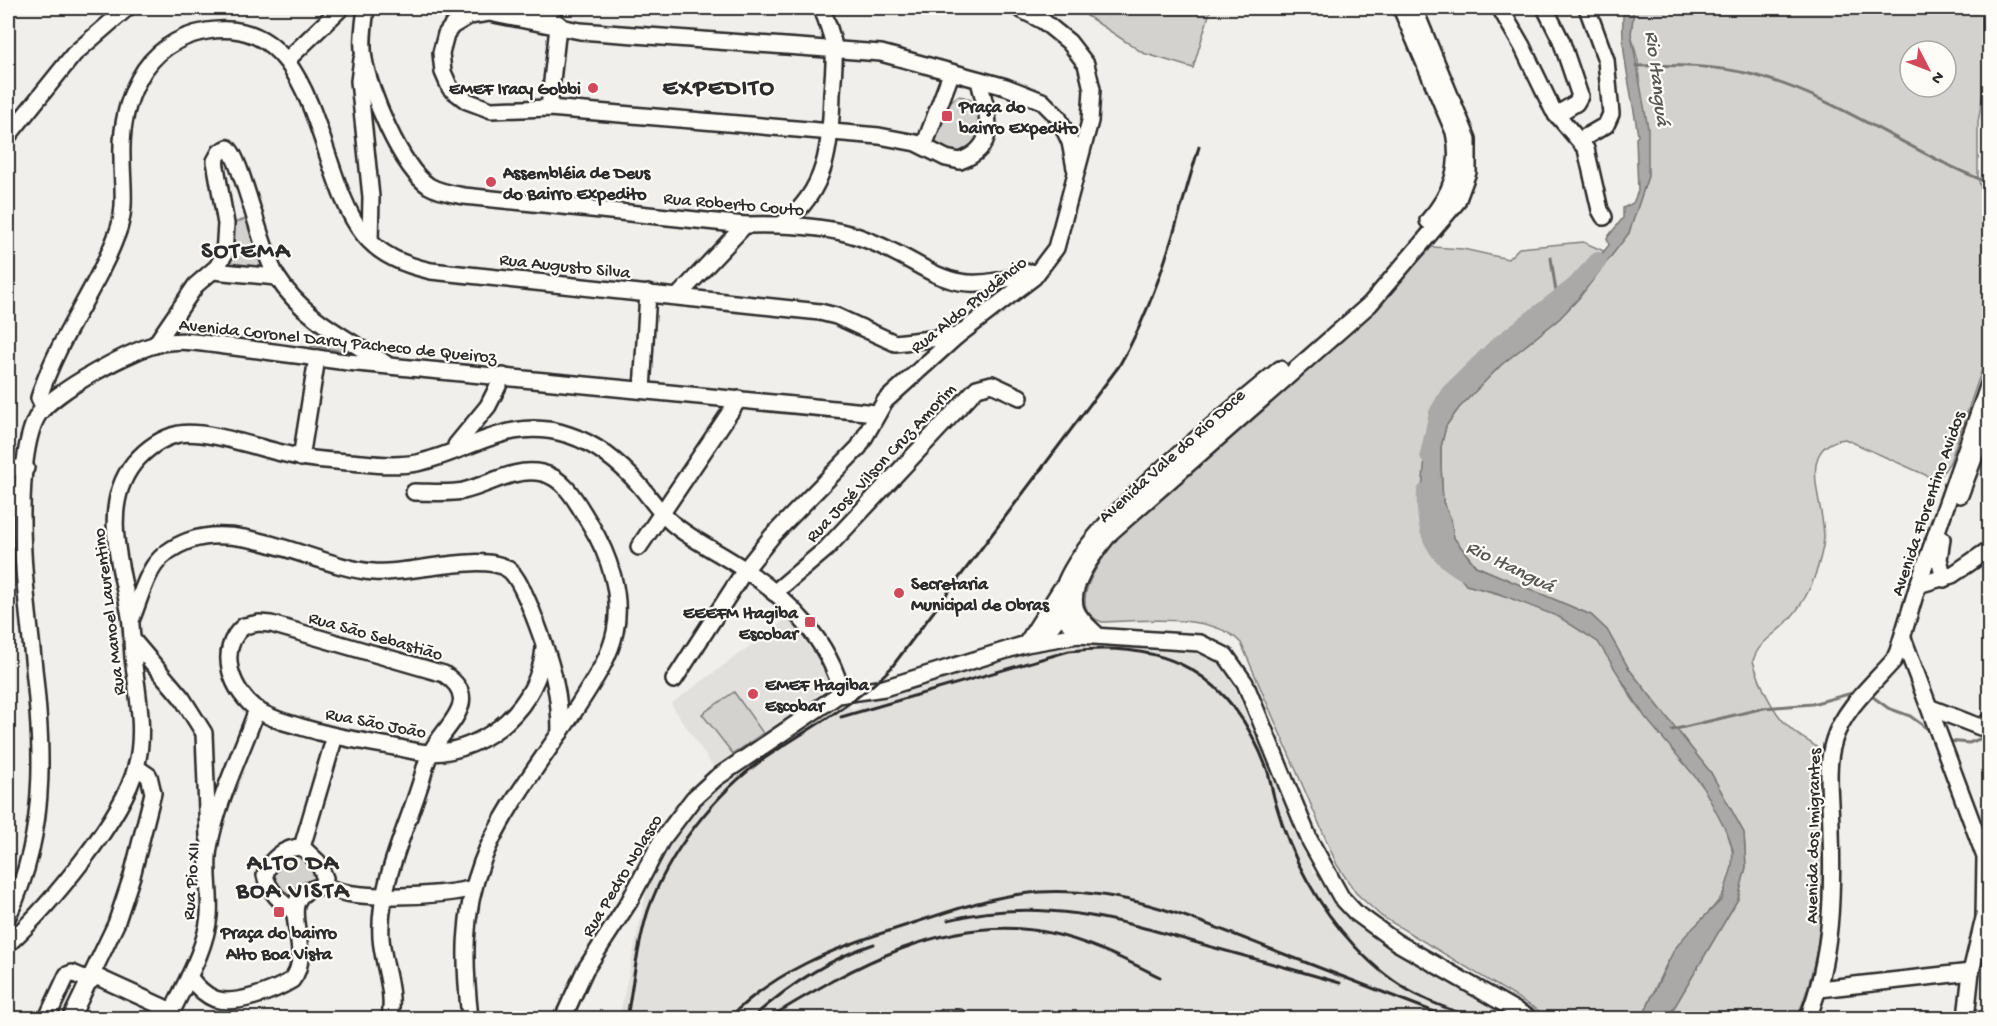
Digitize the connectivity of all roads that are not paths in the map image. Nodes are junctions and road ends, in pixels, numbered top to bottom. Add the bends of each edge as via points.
1 (127, 8) edge
2 (341, 8) edge
3 (366, 8) edge
4 (539, 8) edge
5 (822, 8) edge
6 (1008, 8) edge
7 (1401, 8) edge
8 (1414, 8) edge
9 (1500, 8) edge
10 (1545, 8) edge
11 (1587, 8) edge
12 (1023, 11) edge
13 (561, 28) junction
14 (834, 48) junction
15 (363, 50) junction
16 (287, 60) junction
17 (951, 74) junction
18 (978, 81) junction
19 (549, 108) junction
20 (1556, 115) junction
21 (831, 133) junction
22 (8, 136) edge
23 (1580, 141) junction
24 (924, 146) junction
25 (1075, 168) junction
26 (1605, 217) dead end
27 (782, 224) junction
28 (745, 225) junction
29 (370, 241) junction
30 (1042, 268) junction
31 (213, 271) junction
32 (277, 277) junction
33 (648, 293) junction
34 (678, 296) junction
35 (957, 336) junction
36 (155, 345) junction
37 (316, 358) junction
38 (388, 364) junction
39 (503, 376) junction
40 (1989, 381) edge
41 (642, 390) junction
42 (1020, 398) dead end
43 (739, 399) junction
44 (44, 408) junction
45 (876, 413) junction
46 (1989, 416) edge
47 (443, 454) junction
48 (301, 458) junction
49 (8, 468) edge
50 (26, 468) junction
51 (414, 492) dead end
52 (662, 513) junction
53 (639, 547) dead end
54 (1989, 549) edge
55 (745, 570) junction
56 (1067, 579) junction
57 (1944, 579) junction
58 (1918, 585) junction
59 (774, 593) junction
60 (1075, 596) junction
61 (1062, 612) junction
62 (131, 621) junction
63 (1078, 635) junction
64 (1097, 635) junction
65 (1903, 638) junction
66 (132, 639) junction
67 (1033, 642) junction
68 (544, 648) junction
69 (674, 680) dead end
70 (842, 694) junction
71 (1931, 708) junction
72 (257, 709) junction
73 (1988, 724) edge
74 (560, 733) junction
75 (335, 736) junction
76 (431, 753) junction
77 (136, 766) junction
78 (302, 847) junction
79 (208, 849) junction
80 (1987, 858) edge
81 (324, 884) junction
82 (473, 888) junction
83 (384, 896) junction
84 (289, 908) junction
85 (8, 916) edge
86 (8, 944) edge
87 (1971, 972) junction
88 (189, 977) junction
89 (92, 978) junction
90 (1819, 989) junction
91 (171, 1015) edge
92 (47, 1018) edge
93 (71, 1018) edge
94 (390, 1018) edge
95 (470, 1018) edge
96 (563, 1018) edge
97 (945, 1018) edge
98 (959, 1018) edge
99 (1529, 1018) edge
100 (1808, 1018) edge
101 (1966, 1018) edge

1 - 22 street via 74,54
2 - 16 street
3 - 15 street, Rua Roberto Couto
4 - 13 street
5 - 14 street
6 - 12 street, Rua Aldo Prudêncio
7 - 56 street, Avenida Vale do Rio Doce via 1456,141 1457,167 1448,195 1354,305 1113,515 1092,538
8 - 60 street, Avenida Vale do Rio Doce via 1468,139 1468,172 1458,201 1365,308 1112,532 1083,573
9 - 20 street
10 - 20 street via 1562,40 1580,96 1576,103
11 - 23 street via 1606,60 1611,114 1606,125
12 - 25 street, Rua Aldo Prudêncio via 1069,42 1086,64 1092,102
13 - 14 street
13 - 19 street
13 - 19 street via 502,14 479,13 452,26 441,53 450,88 467,101 498,111
14 - 17 street via 901,57
14 - 21 street
15 - 28 street, Rua Roberto Couto via 395,145 429,186 464,196
15 - 29 street via 359,81 371,196
16 - 29 street, Rua Augusto Silva via 300,80 348,207
16 - 44 street via 257,38 217,30 172,43 147,66 133,94 122,135 122,221 51,363 39,398
17 - 18 street
17 - 24 street
18 - 24 street via 989,123 981,147 960,161
18 - 25 street via 1031,96 1051,109 1070,142
19 - 21 street
20 - 23 street
21 - 24 street via 891,137
21 - 27 street via 818,185 804,206
23 - 26 street via 1588,153 1600,210
25 - 30 street, Rua Aldo Prudêncio via 1060,236
27 - 28 street, Rua Roberto Couto
27 - 30 street, Rua Roberto Couto via 856,236 957,283 991,283
28 - 34 street
29 - 33 street, Rua Augusto Silva via 396,260 431,271
30 - 35 street, Rua Aldo Prudêncio
31 - 32 street
31 - 32 street via 224,255 226,236 216,159 228,148
31 - 36 street via 201,279
32 - 38 street via 315,319
33 - 34 street, Rua Augusto Silva
33 - 41 street
34 - 35 street, Rua Augusto Silva via 828,313 895,343
35 - 45 street, Rua Aldo Prudêncio
36 - 37 street, Avenida Coronel Darcy Pacheco de Queiroz via 187,341
36 - 44 street, Avenida Coronel Darcy Pacheco de Queiroz via 100,370
37 - 38 street, Avenida Coronel Darcy Pacheco de Queiroz
37 - 48 street
38 - 39 street, Avenida Coronel Darcy Pacheco de Queiroz
39 - 41 street, Avenida Coronel Darcy Pacheco de Queiroz
39 - 47 street via 476,424
40 - 58 street, Avenida Florentino Avidos
41 - 43 street, Avenida Coronel Darcy Pacheco de Queiroz
42 - 59 street, Rua José Vilson Cruz Amorim via 992,384 977,388 826,549
43 - 45 street, Avenida Coronel Darcy Pacheco de Queiroz
43 - 52 street
44 - 50 street via 34,423
45 - 55 street, Rua Aldo Prudêncio via 859,447 772,536
46 - 57 street via 1941,544 1939,559
47 - 48 street, Rua Manoel Laurentino via 399,465
47 - 52 street, Rua Manoel Laurentino via 508,431 556,431 580,439 613,459
48 - 62 street, Rua Manoel Laurentino via 182,434 159,442 142,454 125,476 116,503 116,541
49 - 50 street
50 - 85 street via 23,569 42,784 26,877
51 - 74 street via 461,491 514,473 540,472 566,488 596,534 615,587 615,633 601,669
52 - 53 street
52 - 55 street, Rua Manoel Laurentino
54 - 57 street
55 - 59 street, Rua Manoel Laurentino
55 - 69 street, Rua Aldo Prudêncio
56 - 61 street, Avenida Vale do Rio Doce
56 - 67 street
57 - 58 street
58 - 65 street, Avenida Florentino Avidos
59 - 70 street, Rua Manoel Laurentino via 803,621 823,648 837,672
60 - 61 street, Avenida Vale do Rio Doce
60 - 64 street via 1079,616
61 - 63 street
61 - 67 street, Avenida Vale do Rio Doce
62 - 66 street, Rua Manoel Laurentino
62 - 68 street via 145,579 157,561 178,545 219,537 280,546 371,572 472,563 505,567 521,586
63 - 64 street, Rua Pedro Nolasco
63 - 67 street, Rua Pedro Nolasco
64 - 99 street via 1200,643 1226,656 1245,683 1314,849 1341,897 1396,942
65 - 71 street
65 - 90 street, Avenida dos Imigrantes via 1894,660 1850,711 1832,748 1832,907
66 - 77 street, Rua Manoel Laurentino via 140,725
66 - 79 street via 182,698 204,733
67 - 70 street, Rua Pedro Nolasco via 884,688
68 - 74 street via 556,685
68 - 76 street, Rua São João via 539,678 515,714 479,741
70 - 96 street, Rua Pedro Nolasco via 716,778 693,798 661,841 629,902 585,970
71 - 73 street via 1976,726
71 - 80 street
72 - 75 street, Rua São João via 270,717
72 - 76 street, Rua São Sebastião via 234,681 228,662 230,645 238,630 250,623 426,668 451,679 461,693 460,708
72 - 79 street, Rua Pio XII
74 - 82 street via 489,845
75 - 76 street, Rua São João
75 - 78 street
76 - 83 street, Rua São Sebastião
77 - 86 street, Rua Manoel Laurentino via 123,798 79,864
77 - 89 street via 149,776 153,793 122,909
78 - 81 street via 321,867
78 - 84 street via 280,854 267,870 266,882
79 - 88 street, Rua Pio XII via 209,916
80 - 87 street via 1984,918
81 - 83 street via 335,891
81 - 84 street via 300,893
82 - 83 street
82 - 95 street via 464,950
83 - 94 street, Rua São Sebastião via 381,938 392,995
84 - 88 street via 302,954 292,980 242,998 222,1000 204,992
87 - 90 street
87 - 101 street
88 - 91 street, Rua Pio XII
89 - 91 street
89 - 92 street via 67,975
89 - 93 street
90 - 100 street, Avenida dos Imigrantes
97 - 98 street

